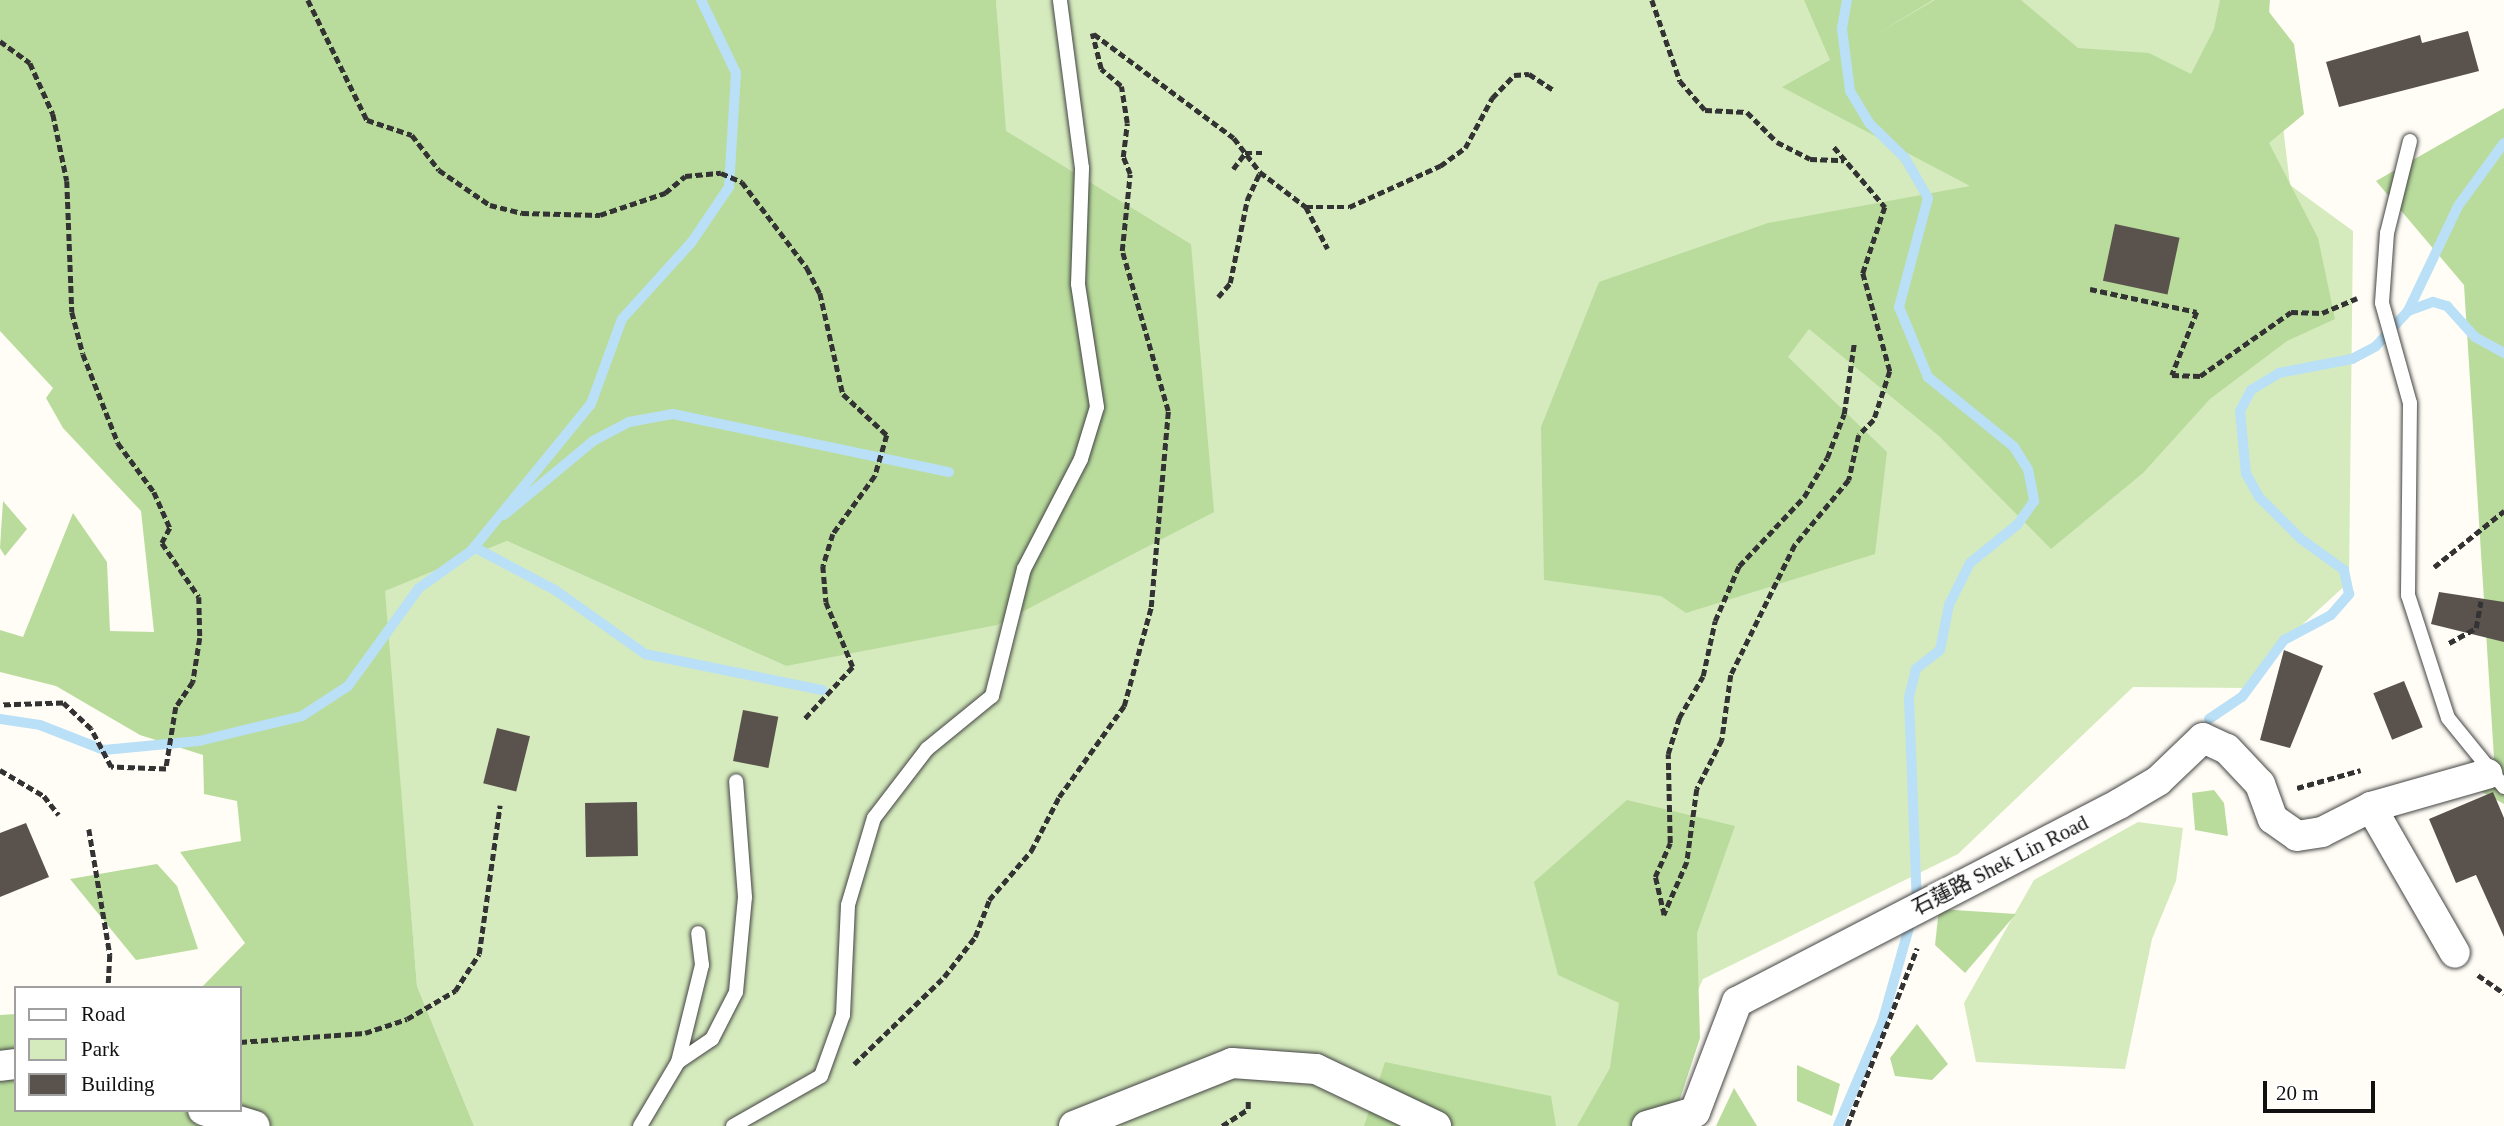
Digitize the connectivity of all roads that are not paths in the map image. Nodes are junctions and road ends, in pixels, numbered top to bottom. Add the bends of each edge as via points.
1 (1061, 5) edge
2 (2410, 141) dead end
3 (2496, 780) edge
4 (736, 781) dead end
5 (2371, 807) junction
6 (698, 933) dead end
7 (2455, 953) dead end
8 (678, 1062) junction
9 (210, 1112) edge
10 (255, 1126) edge
11 (640, 1126) edge
12 (733, 1126) edge
13 (1074, 1126) edge
14 (1436, 1126) edge
15 (1647, 1126) edge

1 - 12 lane via 1082,168 1078,284 1097,407 1081,458 1024,569 992,696 927,749 874,818 848,905 842,1014 821,1076
2 - 3 lane via 2387,233 2382,303 2410,402 2408,595 2448,718
3 - 5 street
4 - 8 lane via 745,897 736,992 712,1039
5 - 7 street
5 - 15 street, 石蓮路 Shek Lin Road via 2307,836 2278,823 2260,784 2220,741 2203,738 2129,798 1737,1002 1695,1112
6 - 8 lane via 702,965
8 - 11 lane
9 - 10 street
13 - 14 street via 1231,1063 1316,1069

